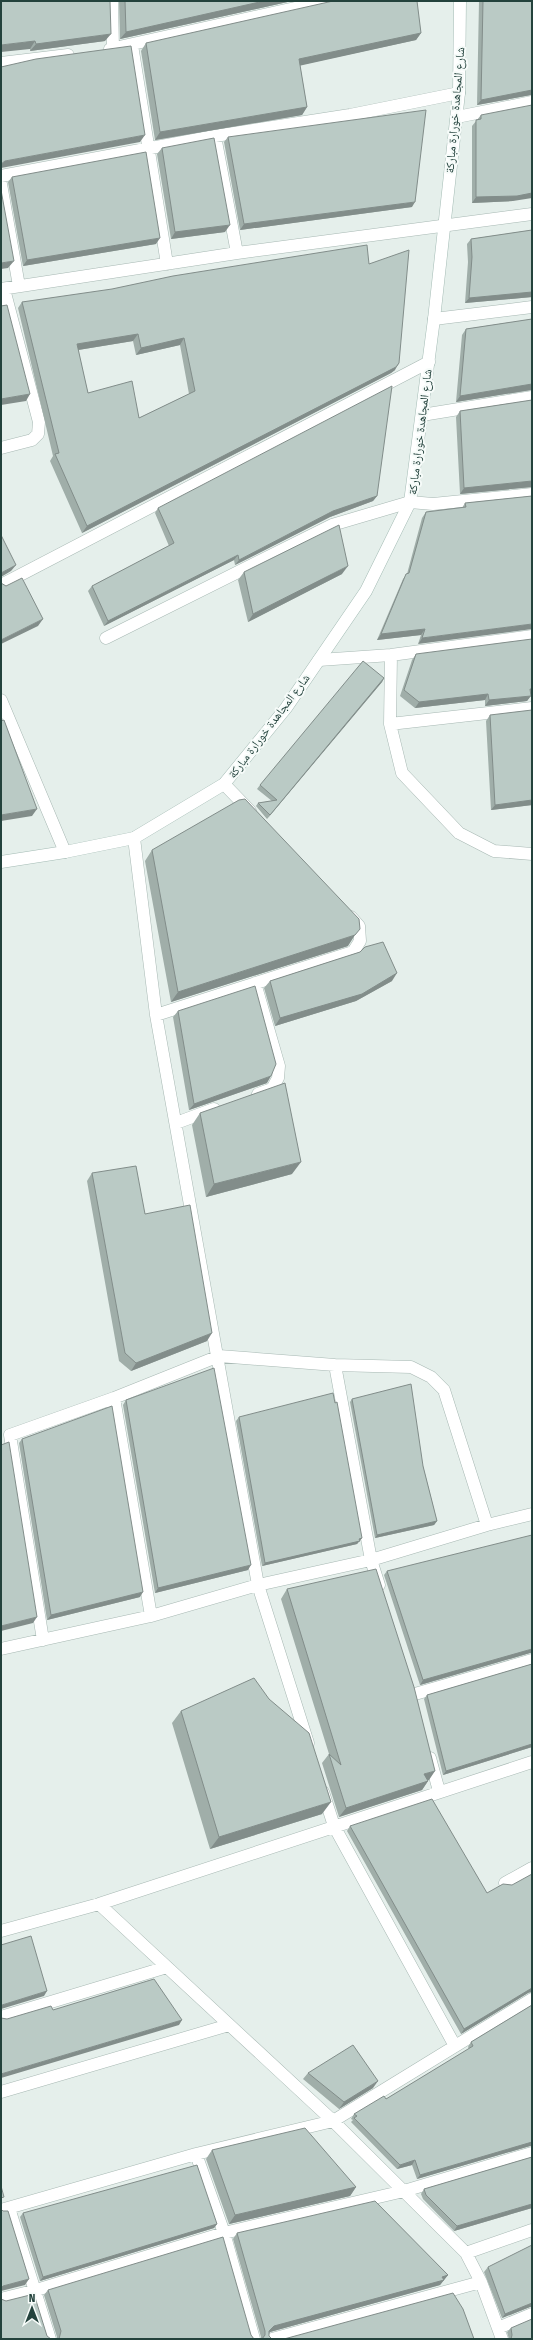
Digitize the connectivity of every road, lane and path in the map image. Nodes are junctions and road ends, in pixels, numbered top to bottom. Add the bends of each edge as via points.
1 (112, 1) edge
2 (327, 1) edge
3 (460, 1) edge
4 (132, 46) junction
5 (113, 49) junction
6 (98, 51) edge
7 (83, 53) edge
8 (1, 63) edge
9 (459, 93) junction
10 (532, 102) edge
11 (457, 117) junction
12 (215, 136) junction
13 (149, 148) junction
14 (1, 176) edge
15 (1, 184) edge
16 (532, 214) edge
17 (445, 227) junction
18 (237, 253) junction
19 (167, 264) junction
20 (19, 286) junction
21 (2, 289) edge
22 (532, 306) edge
23 (434, 319) junction
24 (429, 362) junction
25 (532, 397) edge
26 (422, 415) junction
27 (1, 448) edge
28 (532, 494) edge
29 (410, 502) junction
30 (1, 585) edge
31 (532, 636) edge
32 (106, 638) dead end
33 (391, 654) junction
34 (319, 660) junction
35 (1, 700) edge
36 (532, 708) edge
37 (4, 712) edge
38 (390, 724) junction
39 (224, 784) junction
40 (257, 818) edge
41 (134, 838) junction
42 (65, 852) junction
43 (532, 854) edge
44 (1, 862) edge
45 (342, 909) edge
46 (255, 984) junction
47 (156, 1015) junction
48 (250, 1096) edge
49 (228, 1104) edge
50 (176, 1123) junction
51 (219, 1356) junction
52 (335, 1365) junction
53 (114, 1398) junction
54 (6, 1436) edge
55 (532, 1514) edge
56 (487, 1525) junction
57 (371, 1560) junction
58 (258, 1585) junction
59 (383, 1597) edge
60 (151, 1616) junction
61 (43, 1640) junction
62 (1, 1649) edge
63 (532, 1660) edge
64 (410, 1679) edge
65 (415, 1694) junction
66 (418, 1709) edge
67 (428, 1746) edge
68 (313, 1758) edge
69 (532, 1762) edge
70 (320, 1781) edge
71 (439, 1791) junction
72 (334, 1826) junction
73 (532, 1868) edge
74 (505, 1884) edge
75 (99, 1904) junction
76 (1, 1931) edge
77 (167, 1967) junction
78 (532, 1999) edge
79 (1, 2017) edge
80 (229, 2025) junction
81 (455, 2046) junction
82 (1, 2092) edge
83 (333, 2121) junction
84 (196, 2154) junction
85 (532, 2154) edge
86 (404, 2191) junction
87 (5, 2209) edge
88 (532, 2230) edge
89 (224, 2233) junction
90 (466, 2253) junction
91 (481, 2282) junction
92 (33, 2291) junction
93 (1, 2299) edge
94 (532, 2314) edge
95 (500, 2334) edge
96 (50, 2339) edge
97 (254, 2339) edge
98 (272, 2339) edge

1 - 5 street
2 - 4 street
3 - 9 street, شارع المجاهدة خورارة مباركة
4 - 5 street
4 - 13 street
5 - 6 street
7 - 8 street
9 - 11 street, شارع المجاهدة خورارة مباركة
9 - 12 street via 350,115
10 - 11 street
11 - 17 street, شارع المجاهدة خورارة مباركة
12 - 13 street
12 - 18 street
13 - 14 street
13 - 19 street
15 - 20 street
16 - 17 street
17 - 18 street
17 - 23 street, شارع المجاهدة خورارة مباركة
18 - 19 street
19 - 20 street
20 - 21 street
21 - 27 street via 39,422 38,434 32,440
22 - 23 street
23 - 24 street, شارع المجاهدة خورارة مباركة
24 - 26 street, شارع المجاهدة خورارة مباركة
24 - 30 street
25 - 26 street
26 - 29 street, شارع المجاهدة خورارة مباركة
28 - 29 street via 433,504
29 - 32 street via 332,525
29 - 34 street, شارع المجاهدة خورارة مباركة via 366,591
31 - 33 street
33 - 34 street
33 - 38 street
34 - 39 street, شارع المجاهدة خورارة مباركة via 286,708
35 - 37 street
36 - 38 street
37 - 42 street
38 - 43 street via 402,773 459,833 494,851
39 - 40 street
39 - 41 street, شارع المجاهدة خورارة مباركة
41 - 42 street, شارع المجاهدة خورارة مباركة
41 - 47 street
42 - 44 street, شارع المجاهدة خورارة مباركة
45 - 46 street via 358,926 360,941 353,952
46 - 47 street
46 - 48 street via 279,1066 278,1078 272,1089
47 - 50 street
49 - 50 street
50 - 51 street
51 - 52 street
51 - 53 street
51 - 58 street
52 - 56 street via 411,1367 431,1376 444,1390
52 - 57 street
53 - 54 street
53 - 60 street
54 - 61 street
55 - 56 street
56 - 57 street
57 - 58 street
57 - 59 street
58 - 60 street
58 - 68 street
60 - 61 street
61 - 62 street
63 - 65 street
64 - 65 street
65 - 66 street
67 - 71 street
69 - 71 street
70 - 72 street
71 - 72 street
72 - 75 street
72 - 81 street
73 - 74 street
75 - 76 street
75 - 77 street
77 - 79 street
77 - 80 street
78 - 81 street
80 - 82 street
80 - 83 street
81 - 83 street
83 - 84 street
83 - 86 street
84 - 87 street
84 - 89 street
85 - 86 street
86 - 89 street
86 - 90 street
87 - 92 street
88 - 90 street
89 - 92 street
89 - 97 street
90 - 91 street
91 - 95 street
91 - 98 street
92 - 93 street
92 - 96 street
94 - 95 street

